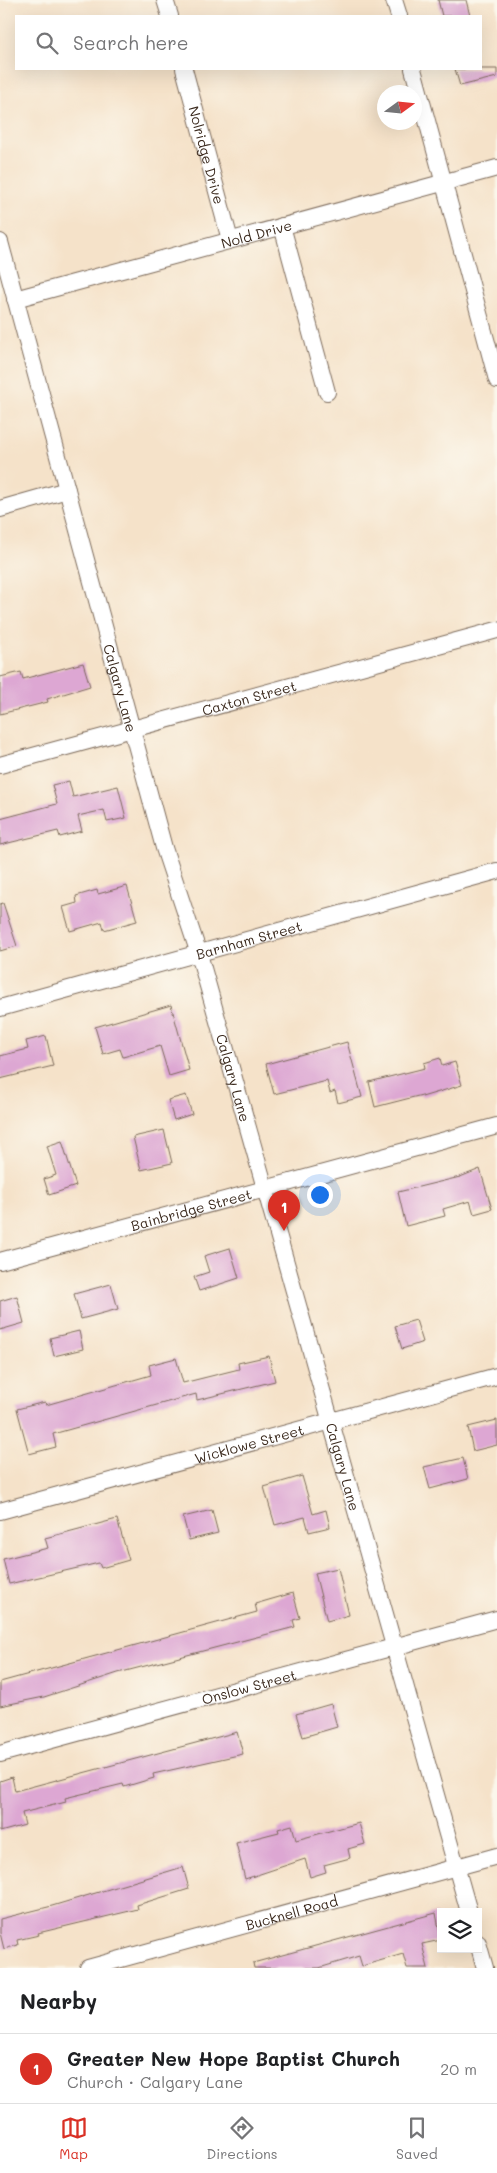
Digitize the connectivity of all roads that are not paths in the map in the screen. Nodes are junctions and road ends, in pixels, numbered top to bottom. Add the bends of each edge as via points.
1 (165, 0) edge
2 (394, 0) edge
3 (170, 15) edge
4 (399, 15) edge
5 (184, 70) edge
6 (413, 70) edge
7 (496, 172) edge
8 (443, 183) junction
9 (282, 226) junction
10 (230, 240) junction
11 (0, 242) edge
12 (15, 299) junction
13 (497, 380) edge
14 (327, 392) dead end
15 (67, 490) junction
16 (0, 509) edge
17 (497, 630) edge
18 (133, 729) junction
19 (0, 764) edge
20 (497, 871) edge
21 (199, 954) junction
22 (0, 1008) edge
23 (497, 1126) edge
24 (266, 1189) junction
25 (0, 1260) edge
26 (497, 1376) edge
27 (329, 1422) junction
28 (0, 1511) edge
29 (497, 1619) edge
30 (393, 1647) junction
31 (0, 1754) edge
32 (497, 1856) edge
33 (456, 1867) junction
34 (468, 1908) edge
35 (481, 1953) edge
36 (88, 1968) edge
37 (485, 1968) edge

1 - 3 street
2 - 4 street
5 - 10 street, Nolridge Drive
6 - 8 street
7 - 8 street, Nold Drive
8 - 9 street, Nold Drive
8 - 13 street
9 - 10 street, Nold Drive
9 - 14 street
10 - 12 street, Nold Drive
11 - 12 street, Calgary Lane
12 - 15 street, Calgary Lane
15 - 16 street
15 - 18 street, Calgary Lane
17 - 18 street, Caxton Street
18 - 19 street, Caxton Street
18 - 21 street, Calgary Lane via 164,848
20 - 21 street, Barnham Street
21 - 22 street, Barnham Street
21 - 24 street, Calgary Lane
23 - 24 street, Bainbridge Street
24 - 25 street, Bainbridge Street
24 - 27 street, Calgary Lane
26 - 27 street, Wicklowe Street
27 - 28 street, Wicklowe Street
27 - 30 street, Calgary Lane
29 - 30 street, Onslow Street
30 - 31 street, Onslow Street
30 - 33 street, Calgary Lane
32 - 33 street, Bucknell Road
33 - 34 street, Calgary Lane
33 - 36 street, Bucknell Road
35 - 37 street

